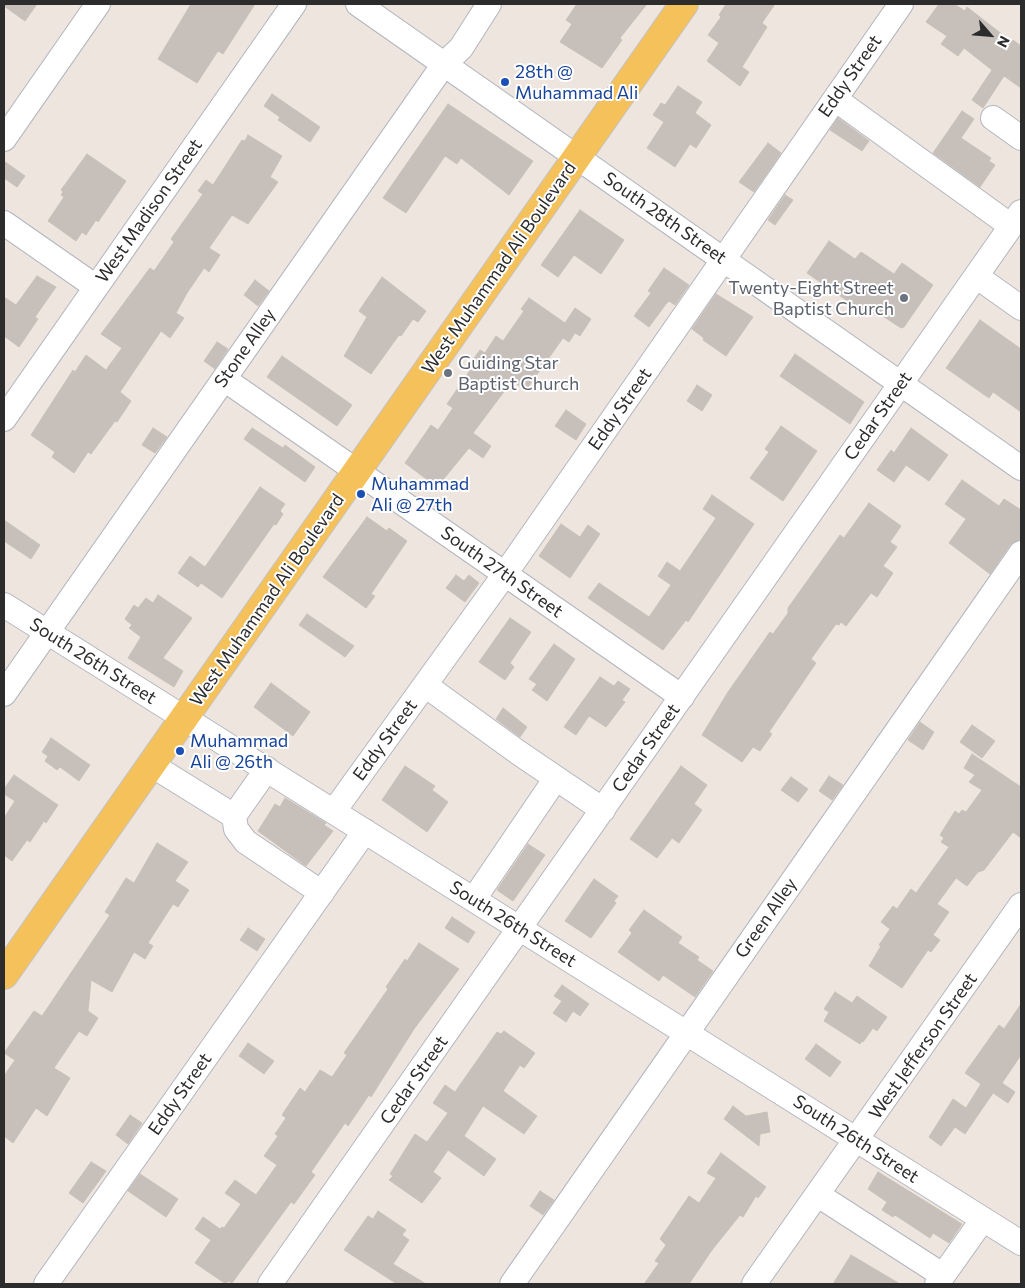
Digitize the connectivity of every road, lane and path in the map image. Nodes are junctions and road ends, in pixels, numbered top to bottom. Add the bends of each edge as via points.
1 (98, 4) edge
2 (294, 4) edge
3 (358, 4) edge
4 (489, 4) edge
5 (684, 4) edge
6 (901, 4) edge
7 (444, 64) junction
8 (835, 99) junction
9 (993, 118) dead end
10 (1021, 138) edge
11 (4, 139) edge
12 (577, 157) junction
13 (1016, 219) edge
14 (4, 223) edge
15 (723, 260) junction
16 (976, 276) junction
17 (96, 288) junction
18 (1021, 308) edge
19 (224, 379) junction
20 (901, 384) junction
21 (4, 419) edge
22 (1021, 468) edge
23 (357, 471) junction
24 (1021, 553) edge
25 (505, 574) junction
26 (4, 605) edge
27 (47, 632) junction
28 (425, 685) junction
29 (4, 694) edge
30 (682, 697) junction
31 (183, 716) junction
32 (150, 764) junction
33 (266, 769) junction
34 (556, 778) junction
35 (602, 810) junction
36 (334, 811) junction
37 (234, 816) junction
38 (365, 831) junction
39 (322, 893) junction
40 (474, 899) junction
41 (1021, 905) edge
42 (520, 928) junction
43 (4, 975) edge
44 (686, 1032) junction
45 (857, 1140) junction
46 (818, 1195) junction
47 (983, 1219) junction
48 (1021, 1243) edge
49 (935, 1277) edge
50 (46, 1284) edge
51 (270, 1284) edge
52 (512, 1284) edge
53 (754, 1284) edge

1 - 11 street
2 - 17 street, West Madison Street
3 - 7 street, South 28th Street
4 - 7 street, Stone Alley via 461,48
5 - 12 main road, West Muhammad Ali Boulevard
6 - 8 street, Eddy Street
7 - 12 street, South 28th Street
7 - 19 street, Stone Alley
8 - 13 street
8 - 15 street, Eddy Street
9 - 10 street
12 - 15 street, South 28th Street
12 - 23 main road, West Muhammad Ali Boulevard
13 - 16 street, Cedar Street
14 - 17 street
15 - 20 street, South 28th Street
15 - 25 street, Eddy Street
16 - 18 street
16 - 20 street, Cedar Street
17 - 21 street, West Madison Street
19 - 23 street, South 27th Street
19 - 27 street, Stone Alley
20 - 22 street, South 28th Street
20 - 30 street, Cedar Street
23 - 25 street, South 27th Street
23 - 31 main road, West Muhammad Ali Boulevard
24 - 44 street, Green Alley
25 - 28 street, Eddy Street
25 - 30 street, South 27th Street
26 - 27 street, South 26th Street
27 - 29 street, Stone Alley
27 - 31 street, South 26th Street
28 - 34 street
28 - 36 street, Eddy Street
30 - 35 street, Cedar Street
31 - 32 main road, West Muhammad Ali Boulevard
31 - 33 street, South 26th Street
32 - 37 street
32 - 43 main road, West Muhammad Ali Boulevard
33 - 36 street, South 26th Street
33 - 37 street
34 - 35 street
34 - 40 street
35 - 42 street, Cedar Street
36 - 38 street, South 26th Street
37 - 39 street via 236,829 246,842
38 - 39 street, Eddy Street
38 - 40 street, South 26th Street
39 - 50 street, Eddy Street
40 - 42 street, South 26th Street
41 - 45 street, West Jefferson Street
42 - 44 street, South 26th Street
42 - 51 street, Cedar Street
44 - 45 street, South 26th Street
44 - 52 street, Green Alley
45 - 46 street, West Jefferson Street
45 - 47 street, South 26th Street
46 - 49 street
46 - 53 street, West Jefferson Street
47 - 48 street, South 26th Street
47 - 49 street

